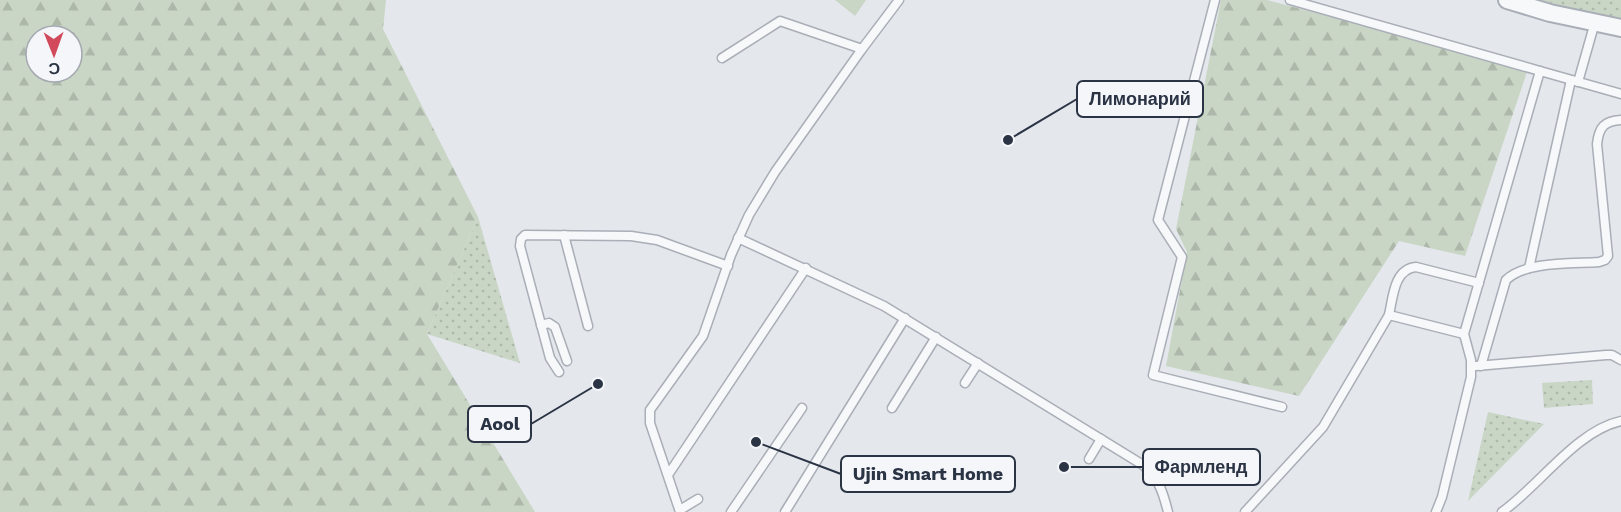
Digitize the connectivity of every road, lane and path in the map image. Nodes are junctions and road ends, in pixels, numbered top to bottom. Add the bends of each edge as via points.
1 (899, 0) edge
2 (1215, 0) edge
3 (1290, 0) edge
4 (1507, 0) edge
5 (1595, 22) junction
6 (1621, 28) edge
7 (862, 50) junction
8 (722, 58) dead end
9 (1540, 71) junction
10 (1574, 81) junction
11 (1621, 94) edge
12 (1621, 120) edge
13 (564, 235) junction
14 (738, 238) junction
15 (728, 266) junction
16 (806, 268) junction
17 (1529, 268) junction
18 (1479, 283) junction
19 (1389, 315) junction
20 (905, 318) junction
21 (541, 325) junction
22 (588, 326) dead end
23 (1464, 334) junction
24 (936, 337) junction
25 (1621, 360) edge
26 (567, 361) dead end
27 (978, 363) junction
28 (1481, 366) junction
29 (1471, 367) junction
30 (559, 372) dead end
31 (965, 383) dead end
32 (1282, 407) dead end
33 (802, 408) dead end
34 (892, 408) dead end
35 (1621, 421) edge
36 (1101, 439) junction
37 (1089, 459) dead end
38 (668, 475) junction
39 (698, 499) dead end
40 (680, 511) edge
41 (731, 512) edge
42 (785, 512) edge
43 (1168, 512) edge
44 (1245, 512) edge
45 (1436, 512) edge
46 (1502, 512) edge

1 - 7 lane
2 - 32 lane via 1158,220 1182,257 1153,375
3 - 9 lane
4 - 5 street
5 - 6 street
5 - 10 lane
7 - 8 lane via 780,21
7 - 14 lane via 775,172
9 - 10 lane
9 - 18 lane
10 - 11 lane
10 - 17 lane
12 - 17 lane via 1610,120 1603,126 1597,144 1608,256 1599,262
13 - 15 lane via 648,238
13 - 21 lane via 529,234 520,242
13 - 22 lane
14 - 15 lane
14 - 16 lane
15 - 38 lane via 703,336 651,410 650,423
16 - 20 lane
16 - 38 lane
17 - 28 lane via 1506,280
18 - 19 lane via 1407,268 1398,280
18 - 23 lane
19 - 23 lane
19 - 44 lane via 1323,427
20 - 24 lane
20 - 42 lane
21 - 26 lane via 549,323 555,327
21 - 30 lane via 551,361
23 - 29 lane
24 - 27 lane
24 - 34 lane
25 - 28 lane via 1606,355
27 - 31 lane
27 - 36 lane
28 - 29 lane
29 - 45 lane
33 - 41 lane
35 - 46 lane via 1587,436
36 - 37 lane
36 - 43 lane via 1153,473 1163,489
38 - 40 lane
39 - 40 lane

